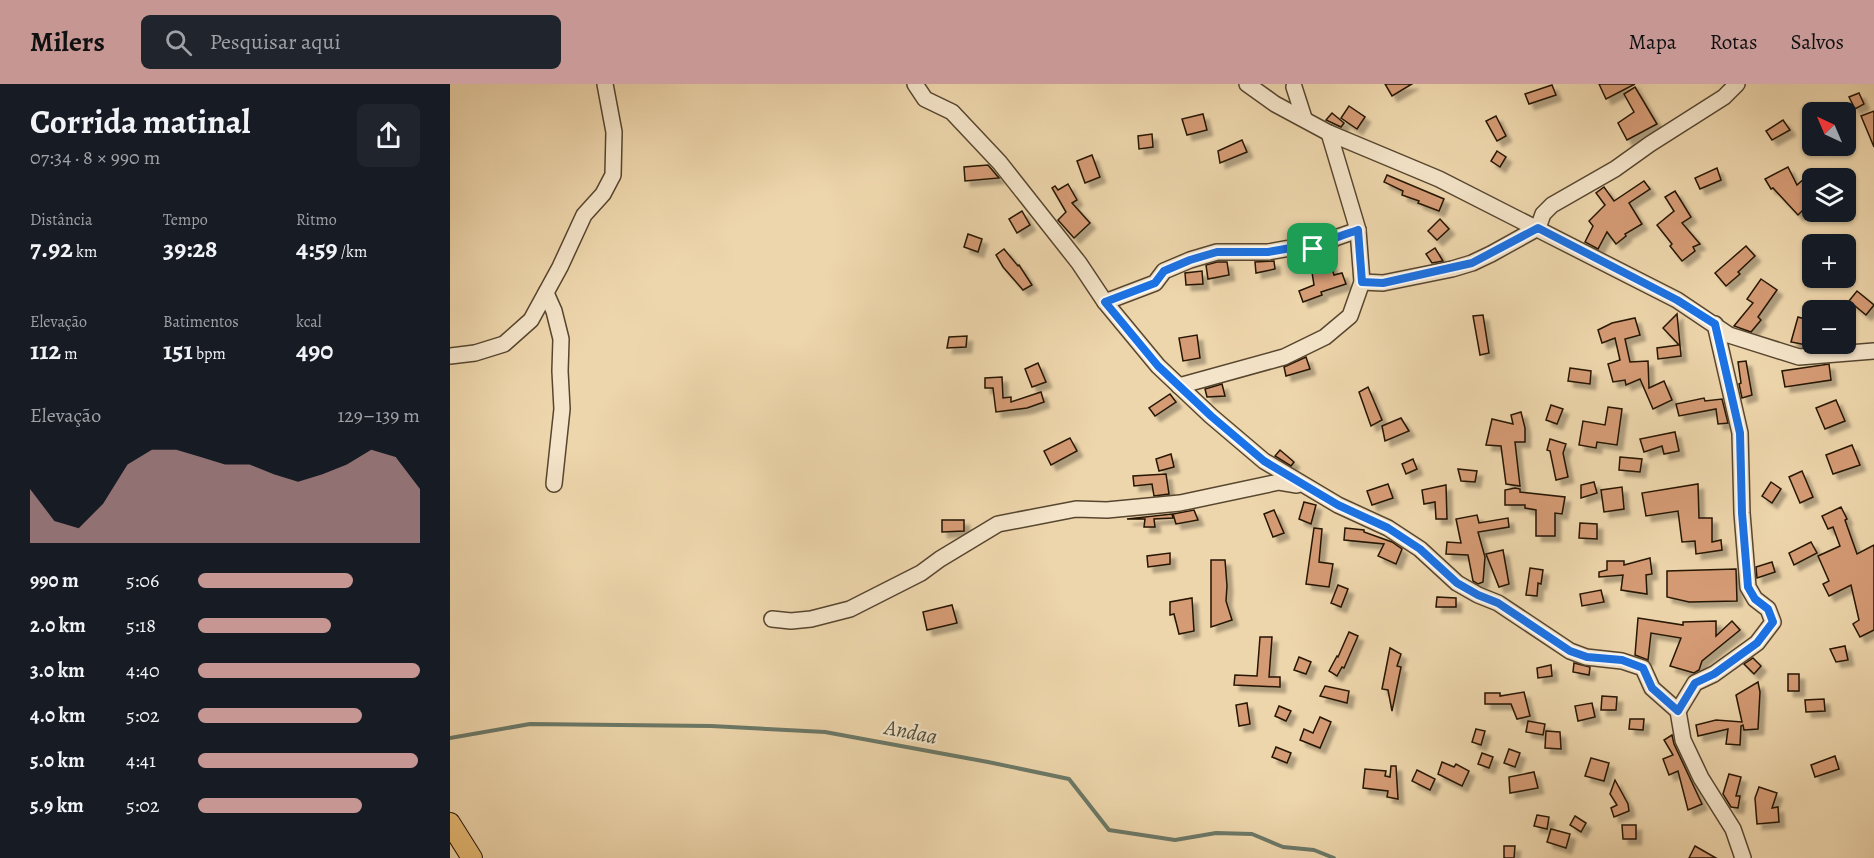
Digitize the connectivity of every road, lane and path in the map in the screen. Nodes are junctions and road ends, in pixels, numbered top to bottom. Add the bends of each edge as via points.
1 (605, 84) edge
2 (915, 84) edge
3 (1247, 84) edge
4 (1737, 84) edge
5 (1295, 85) edge
6 (1267, 98) junction
7 (1304, 118) junction
8 (1329, 133) junction
9 (1538, 228) junction
10 (1358, 230) junction
11 (1362, 282) junction
12 (546, 293) junction
13 (1105, 302) junction
14 (1715, 324) junction
15 (1874, 351) edge
16 (450, 356) edge
17 (1179, 386) junction
18 (554, 484) dead end
19 (1303, 486) junction
20 (772, 619) dead end
21 (1678, 711) junction
22 (450, 823) edge
23 (472, 858) edge
24 (1743, 858) edge

1 - 12 street via 614,132 613,175 603,194 584,215
2 - 13 street via 925,99 952,112 1000,163
3 - 6 street
4 - 9 street via 1724,97 1615,169 1552,205
5 - 6 street
5 - 7 street
6 - 7 street
7 - 8 street
8 - 9 street via 1439,179
8 - 10 street
9 - 11 street via 1472,263 1383,283
9 - 14 street
10 - 11 street
10 - 13 street via 1319,249 1308,245 1268,252 1217,252 1164,271 1155,283
11 - 17 street via 1350,316 1325,336 1284,357
12 - 16 street via 531,320 504,344
12 - 18 street via 561,339 562,409
13 - 17 street
14 - 15 street via 1729,335 1799,357
14 - 21 street via 1740,433 1748,587 1768,609 1773,622 1757,643 1695,683
17 - 19 street via 1264,461
19 - 20 street via 1279,482 1180,503 1076,509 998,524 921,573 850,609 811,619
19 - 21 street via 1388,528 1420,549 1457,583 1498,603 1570,651 1587,657 1622,660 1643,668 1652,688
21 - 24 street via 1683,740 1733,829
22 - 23 main road

